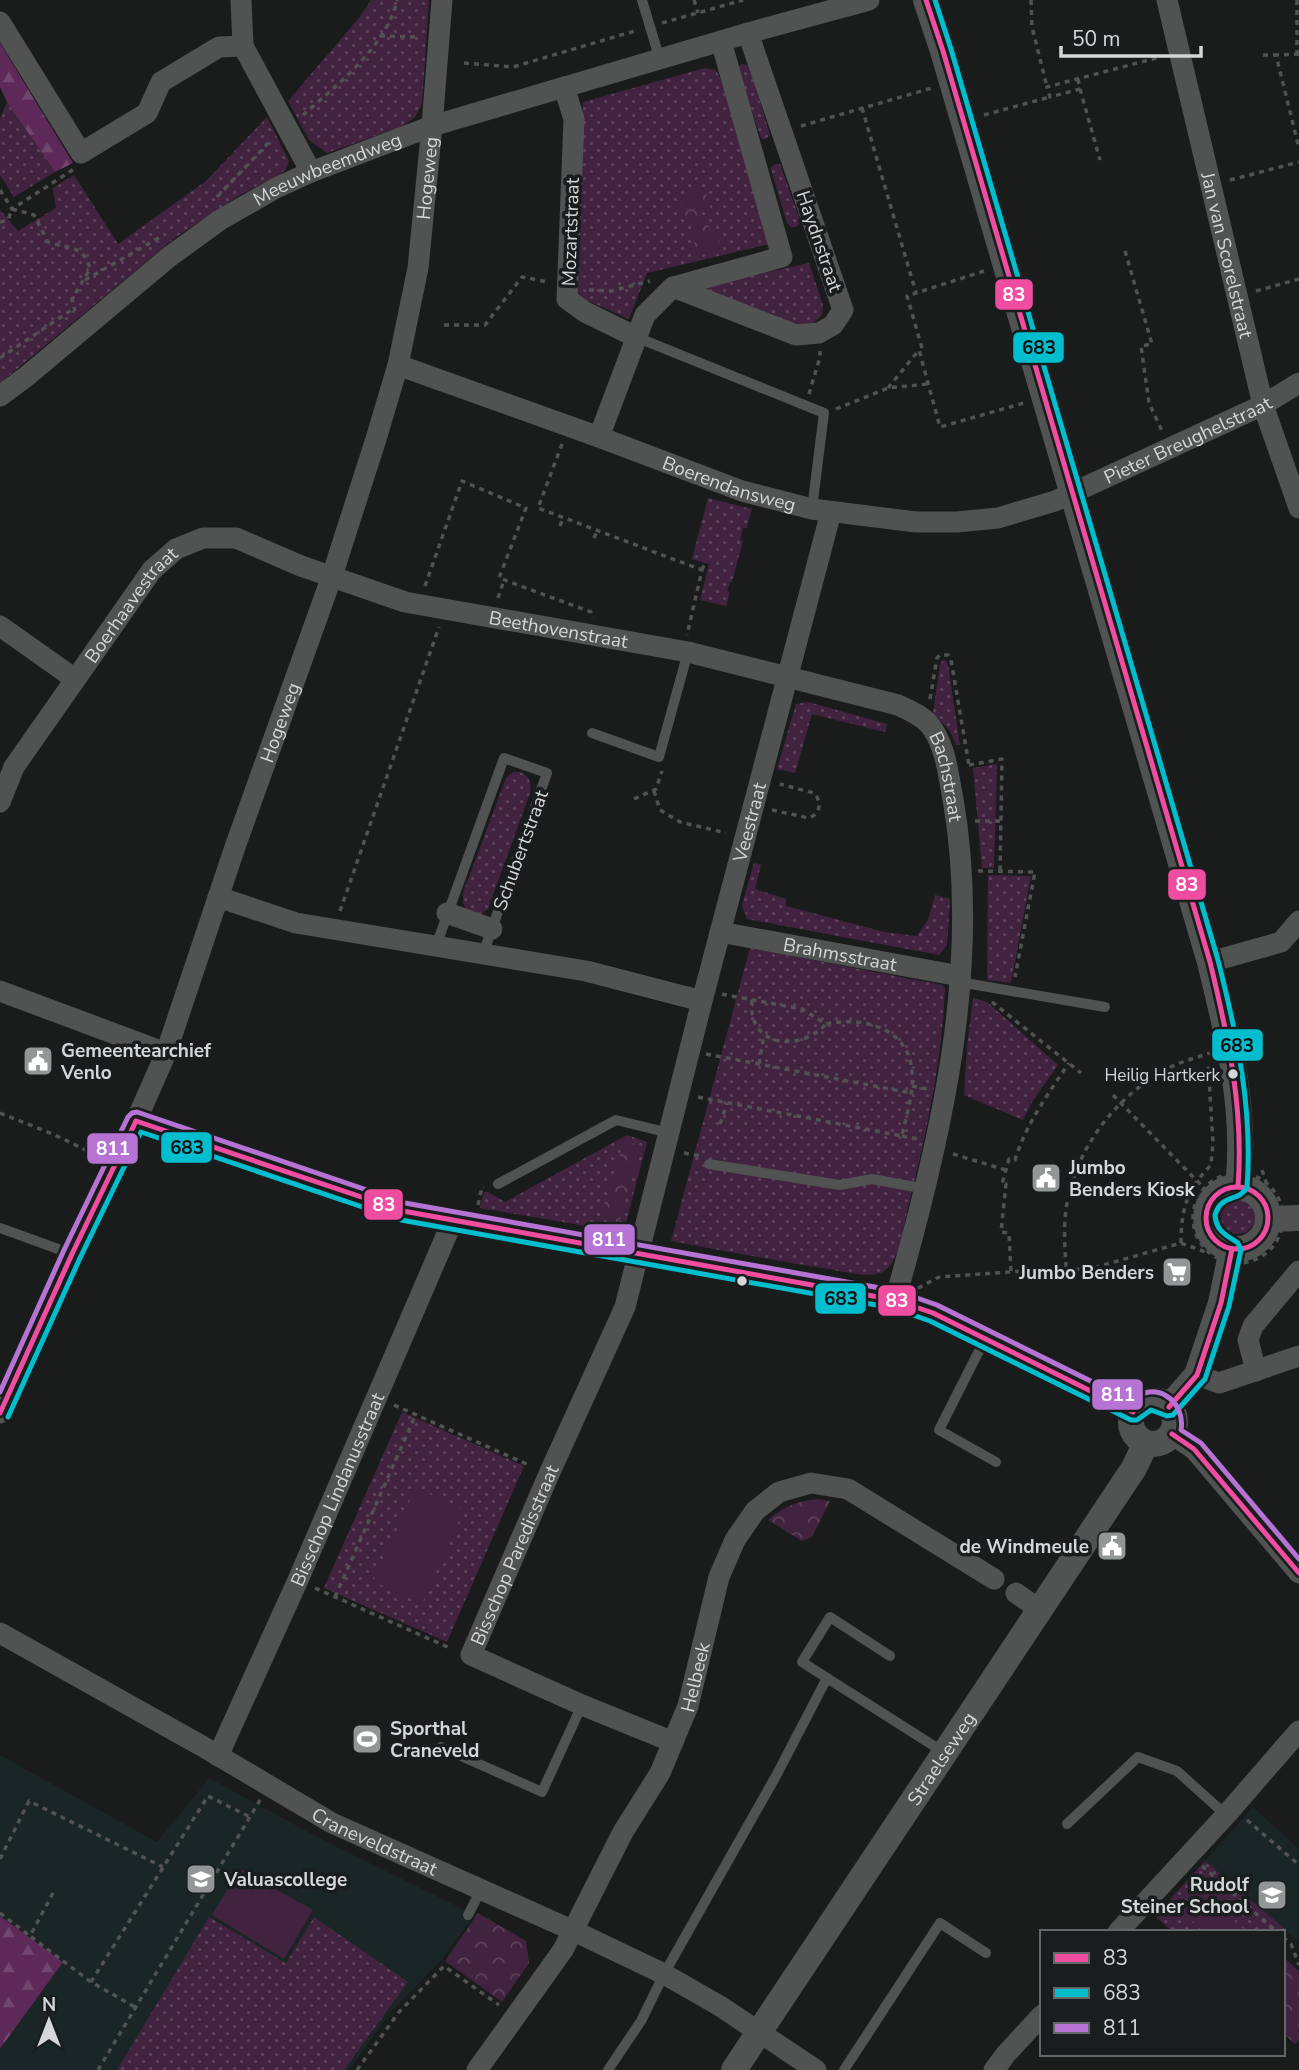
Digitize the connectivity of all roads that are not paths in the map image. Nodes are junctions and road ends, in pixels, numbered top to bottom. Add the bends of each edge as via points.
1 (241, 0) edge
2 (442, 0) edge
3 (642, 0) edge
4 (926, 0) edge
5 (1167, 0) edge
6 (862, 1) edge
7 (0, 22) edge
8 (748, 33) junction
9 (721, 41) junction
10 (243, 46) junction
11 (660, 60) junction
12 (564, 88) junction
13 (432, 126) junction
14 (311, 172) junction
15 (673, 287) junction
16 (636, 337) junction
17 (398, 365) junction
18 (1299, 383) edge
19 (0, 396) edge
20 (1263, 405) junction
21 (599, 437) junction
22 (1073, 494) junction
23 (1299, 508) edge
24 (822, 510) junction
25 (332, 576) junction
26 (0, 626) edge
27 (688, 652) junction
28 (787, 676) junction
29 (75, 679) junction
30 (592, 733) dead end
31 (7, 766) edge
32 (0, 802) edge
33 (218, 897) junction
34 (447, 913) junction
35 (1299, 922) edge
36 (492, 929) junction
37 (720, 932) junction
38 (436, 946) junction
39 (483, 954) junction
40 (1210, 962) junction
41 (959, 979) junction
42 (0, 991) edge
43 (703, 996) junction
44 (1105, 1007) dead end
45 (166, 1053) junction
46 (136, 1121) junction
47 (667, 1141) junction
48 (706, 1160) road end
49 (498, 1184) road end
50 (1238, 1186) junction
51 (926, 1189) junction
52 (1299, 1218) edge
53 (463, 1222) junction
54 (0, 1228) edge
55 (1273, 1229) junction
56 (72, 1254) junction
57 (639, 1254) junction
58 (1230, 1254) junction
59 (1299, 1271) edge
60 (895, 1300) junction
61 (985, 1339) junction
62 (1299, 1356) edge
63 (1256, 1371) junction
64 (1196, 1375) junction
65 (3, 1400) edge
66 (1168, 1407) junction
67 (1133, 1412) junction
68 (1172, 1434) junction
69 (1146, 1443) junction
70 (996, 1462) dead end
71 (1299, 1573) edge
72 (994, 1579) dead end
73 (1016, 1593) dead end
74 (1040, 1609) junction
75 (0, 1633) edge
76 (890, 1656) dead end
77 (827, 1678) junction
78 (582, 1705) junction
79 (1299, 1731) edge
80 (673, 1742) junction
81 (441, 1747) dead end
82 (945, 1753) junction
83 (218, 1756) junction
84 (1229, 1811) junction
85 (1067, 1824) dead end
86 (481, 1890) junction
87 (468, 1915) dead end
88 (1120, 1930) edge
89 (574, 1931) junction
90 (986, 1953) dead end
91 (664, 1974) junction
92 (1040, 2017) edge
93 (759, 2033) junction
94 (477, 2070) edge
95 (608, 2070) edge
96 (734, 2070) edge
97 (816, 2070) edge
98 (844, 2070) edge
99 (994, 2070) edge

1 - 10 street
2 - 13 street, Hogeweg
3 - 11 lane
4 - 22 street
5 - 20 street, Jan van Scorelstraat
6 - 8 street, Meeuwbeemdweg
7 - 10 street via 81,153 147,113 161,82 219,47
8 - 9 street, Meeuwbeemdweg
8 - 15 street, Haydnstraat via 843,310 833,325 819,333 796,335
9 - 11 street, Meeuwbeemdweg
9 - 15 street, Haydnstraat via 782,257
10 - 14 street
11 - 12 street, Meeuwbeemdweg
12 - 13 street, Meeuwbeemdweg
12 - 16 street, Mozartstraat via 574,119 567,299
13 - 14 street, Meeuwbeemdweg
13 - 17 street, Hogeweg via 418,268
14 - 19 street, Meeuwbeemdweg via 220,220
15 - 16 street, Haydnstraat via 645,315
16 - 21 street, Haydnstraat
16 - 24 lane via 824,414
17 - 21 street, Boerendansweg
17 - 25 street, Hogeweg
18 - 20 street, Pieter Breughelstraat
20 - 22 street, Pieter Breughelstraat
20 - 23 street, Jan van Scorelstraat
21 - 24 street, Boerendansweg via 742,491
22 - 24 street, Boerendansweg via 998,517 957,523
22 - 40 street
24 - 28 street, Veestraat
25 - 27 street, Beethovenstraat via 405,602
25 - 29 street, Boerhaavestraat via 236,538 194,541 152,569
25 - 33 street, Hogeweg
26 - 29 street
27 - 28 street, Beethovenstraat
27 - 30 lane via 659,757
28 - 37 street, Veestraat
28 - 41 street, Bachstraat via 898,705 917,714 939,740 957,824 962,931
29 - 31 street, Boerhaavestraat
31 - 32 street, Boerhaavestraat
33 - 38 street via 296,923
33 - 45 street, Hogeweg
34 - 36 street, Schubertstraat
34 - 36 lane, Schubertstraat via 504,758 547,773
34 - 38 lane, Schubertstraat
35 - 40 street via 1281,942
36 - 39 lane, Schubertstraat
37 - 41 street, Brahmsstraat
37 - 43 street, Veestraat
38 - 39 street
39 - 43 street
40 - 50 street via 1239,1107
41 - 44 lane
41 - 51 street, Bachstraat via 949,1072
42 - 45 street
43 - 47 street, Veestraat
45 - 46 street, Hogeweg
46 - 53 street via 403,1211
46 - 56 street, Hogeweg
47 - 49 lane via 616,1120
47 - 57 street, Veestraat
48 - 51 lane via 840,1185 872,1179
50 - 55 street via 1263,1200
50 - 58 street via 1218,1193 1207,1210 1209,1231
51 - 60 street, Bachstraat
52 - 55 street
53 - 57 street
53 - 83 street, Bisschop Lindanusstraat via 376,1396
54 - 56 lane
55 - 58 street
56 - 65 street, Hogeweg
57 - 60 street
57 - 78 street, Bisschop Paredisstraat via 625,1307 471,1655
58 - 64 street via 1221,1303
59 - 63 street via 1253,1326 1248,1340
60 - 61 street
61 - 67 street
61 - 70 lane via 939,1430
62 - 63 street
63 - 64 street via 1219,1382
64 - 66 street
66 - 67 street via 1153,1400
66 - 68 street via 1175,1423
67 - 69 street via 1132,1430
68 - 69 street via 1160,1443
68 - 71 street via 1194,1448
69 - 74 street, Straelseweg
72 - 80 street, Helbeek via 848,1489 811,1483 779,1492 755,1511 735,1540 719,1577 688,1706
73 - 74 street
74 - 82 street, Straelseweg
75 - 83 street, Craneveldstraat
76 - 77 lane via 830,1617 802,1662
77 - 82 lane
77 - 91 lane
78 - 80 street, Bisschop Paredisstraat
78 - 81 lane via 542,1792
79 - 84 street
80 - 89 street, Helbeek
82 - 93 street, Straelseweg
83 - 86 street, Craneveldstraat via 332,1824
84 - 85 lane via 1177,1771 1139,1757
84 - 88 street
86 - 87 lane
86 - 89 street, Craneveldstraat
89 - 91 street, Craneveldstraat
89 - 94 street, Helbeek
90 - 98 lane via 940,1923
91 - 93 street, Craneveldstraat
91 - 95 lane via 641,2021
92 - 99 street
93 - 96 street, Straelseweg
93 - 97 street, Craneveldstraat

